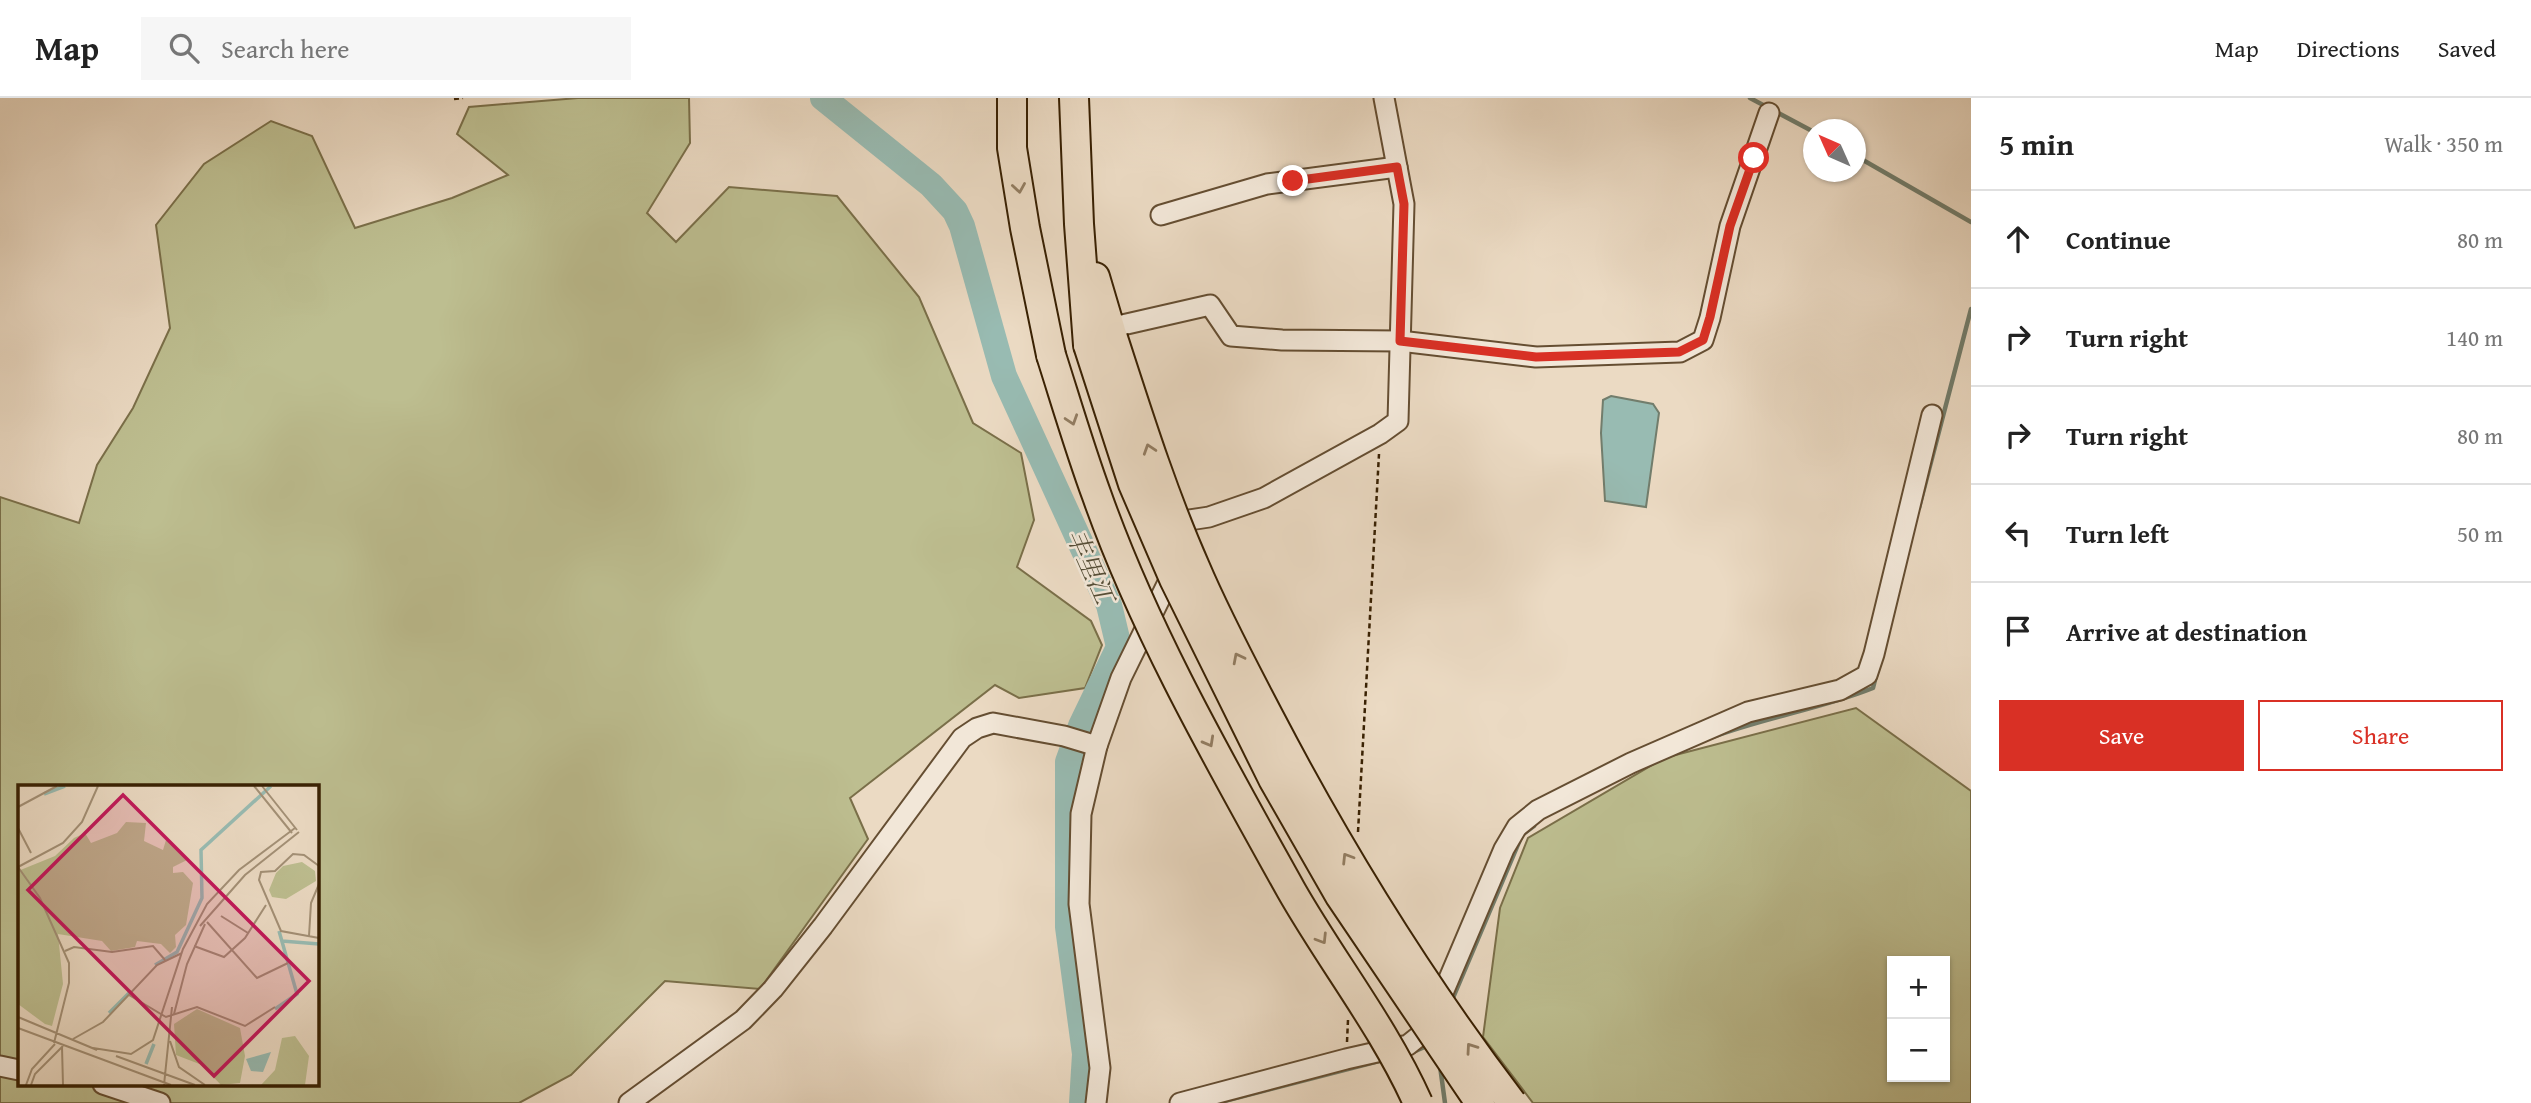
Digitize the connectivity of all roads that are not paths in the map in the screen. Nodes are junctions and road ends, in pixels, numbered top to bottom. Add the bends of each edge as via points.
1 (1012, 98) edge
2 (1074, 98) edge
3 (1384, 98) edge
4 (1769, 113) dead end
5 (1397, 167) junction
6 (1161, 215) dead end
7 (1400, 341) junction
8 (1088, 343) junction
9 (1932, 415) dead end
10 (1176, 522) dead end
11 (1177, 560) dead end
12 (1093, 745) junction
13 (0, 1066) edge
14 (18, 1070) edge
15 (109, 1086) edge
16 (160, 1103) edge
17 (629, 1103) edge
18 (1096, 1103) edge
19 (1180, 1103) edge
20 (1418, 1103) edge
21 (1460, 1103) edge
22 (1480, 1103) edge
23 (1512, 1103) edge

1 -> 8 highway via 1013,148 1025,228
2 - 8 highway
3 - 5 street
4 - 7 street via 1730,226 1703,340 1679,352 1536,357
5 - 6 street via 1267,184
5 - 7 street via 1404,204
7 - 8 street via 1231,336 1210,305
7 - 10 street via 1398,421 1264,498 1209,517
8 -> 20 highway, bridge via 1097,498 1137,593 1200,726 1293,894 1380,1030
8 - 21 highway via 1129,514 1199,669 1259,788 1327,904
8 - 22 highway, bridge via 1138,496 1273,779 1340,897
23 -> 8 highway, bridge via 1408,956 1294,765 1195,567 1157,473
9 - 19 street via 1867,675 1840,690 1748,712 1538,810 1517,827 1504,849 1431,1021 1408,1045
11 - 12 street
12 - 17 street via 993,723 962,738 774,989 743,1020
12 - 18 street via 1081,814 1079,904 1100,1068
13 - 14 street
15 - 16 street

